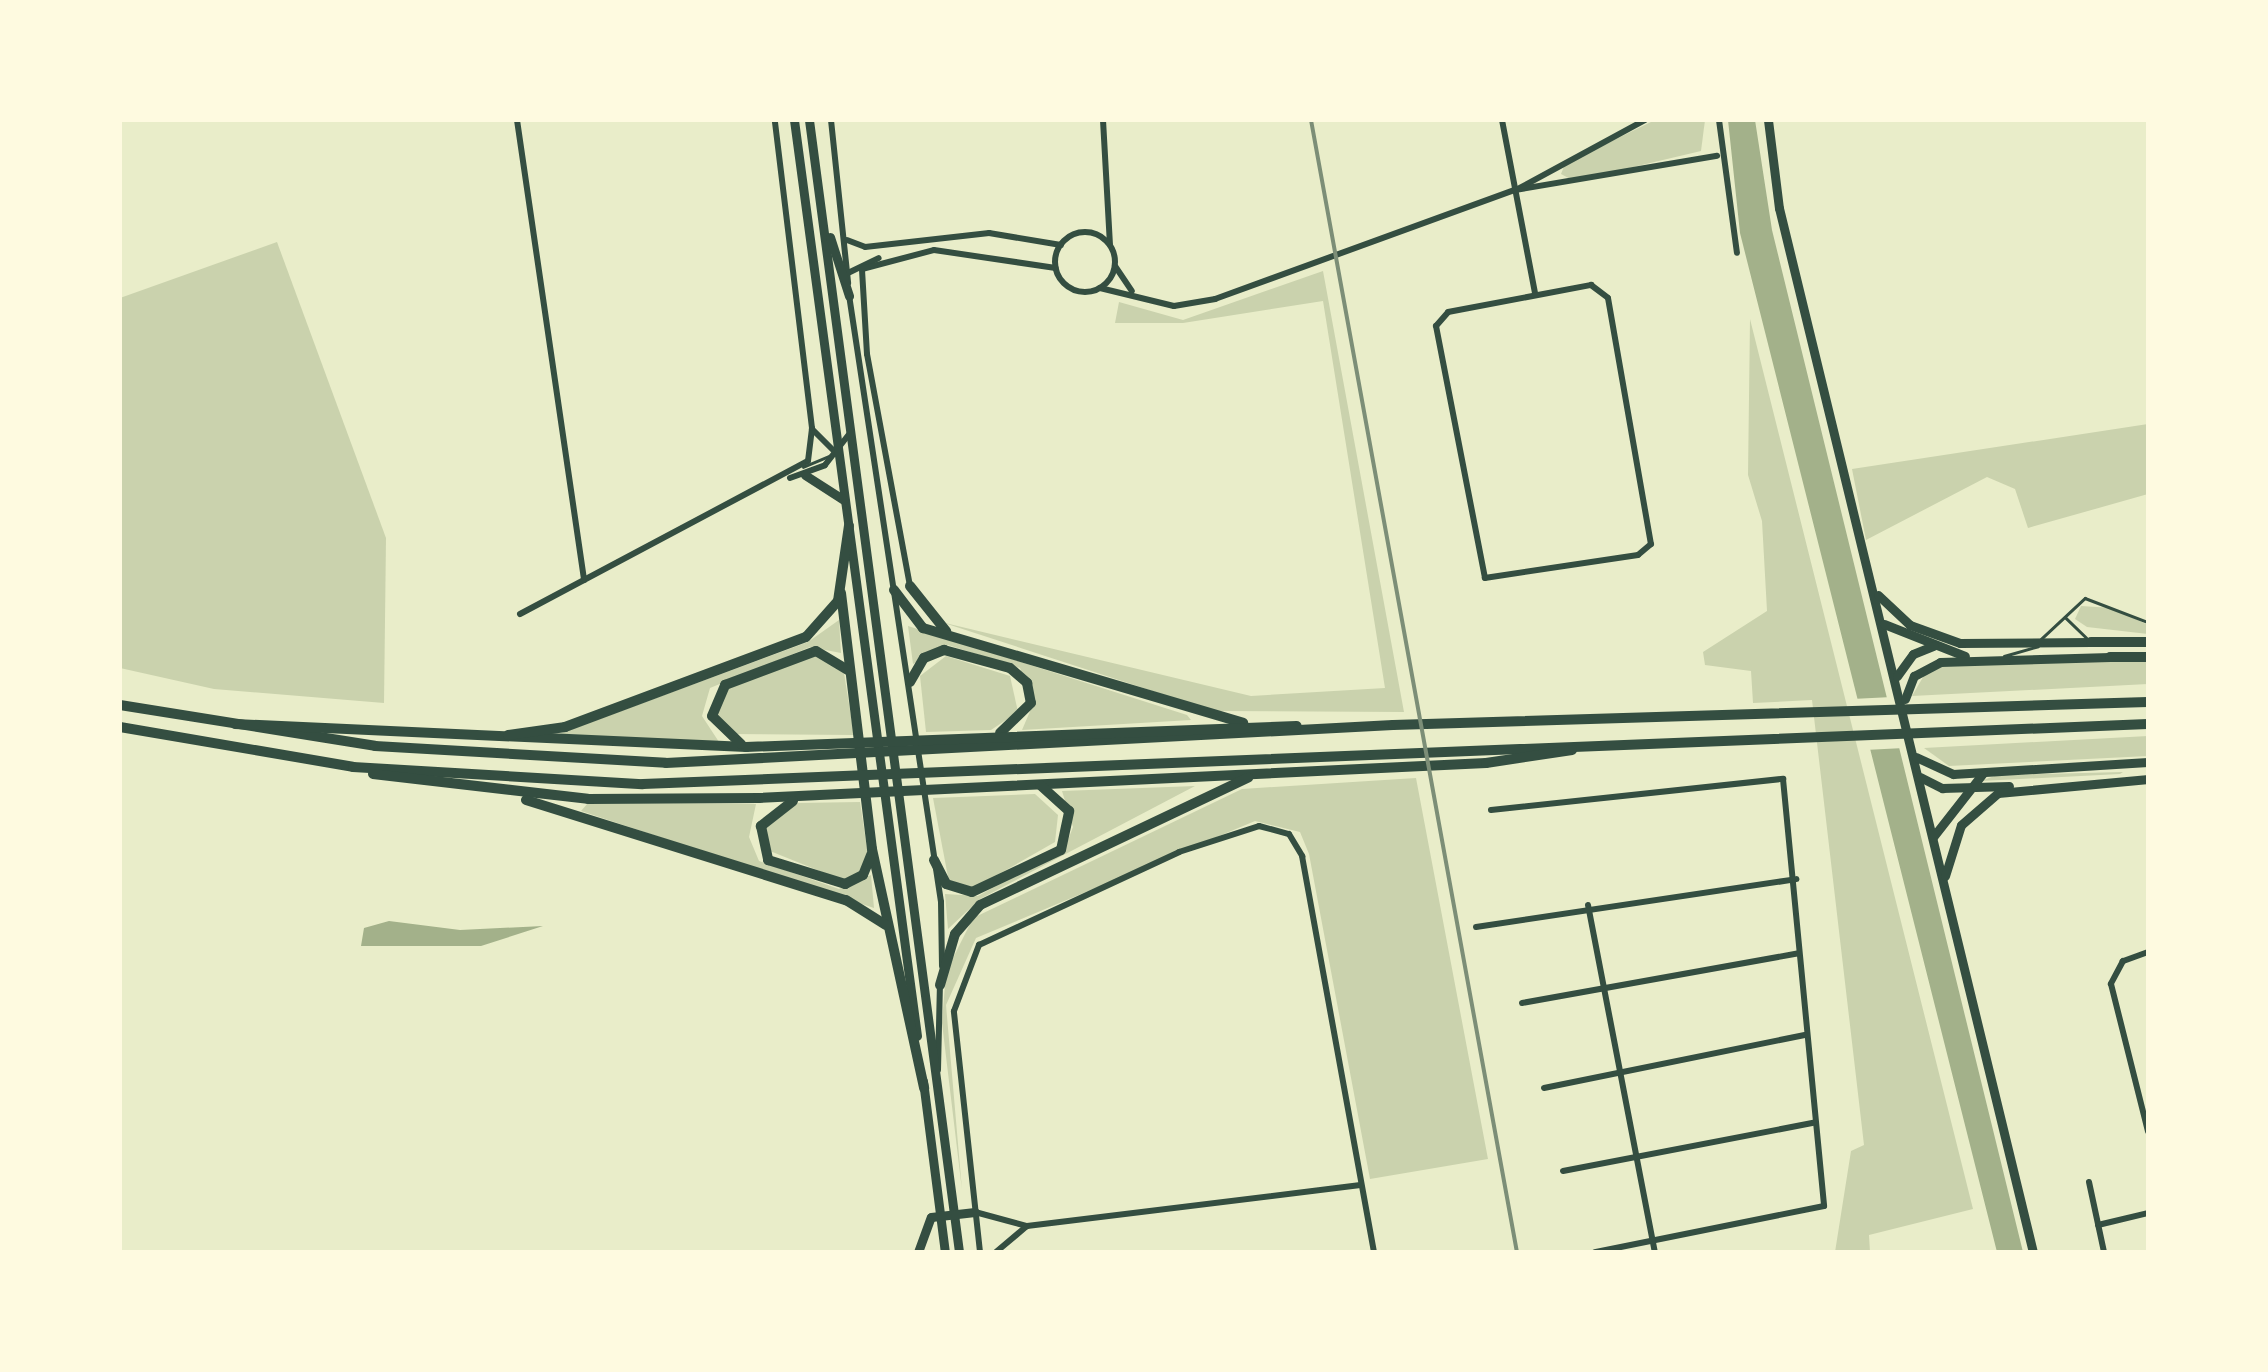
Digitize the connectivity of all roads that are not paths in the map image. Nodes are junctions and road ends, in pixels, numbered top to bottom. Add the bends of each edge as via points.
1 (517, 120) edge
2 (775, 120) edge
3 (794, 120) edge
4 (810, 120) edge
5 (830, 120) edge
6 (1103, 120) edge
7 (1502, 120) edge
8 (1645, 120) edge
9 (1768, 120) edge
10 (1717, 121) edge
11 (1718, 156) junction
12 (1515, 190) junction
13 (1108, 208) junction
14 (822, 214) junction
15 (1092, 233) junction
16 (846, 240) junction
17 (1061, 245) junction
18 (1110, 245) junction
19 (1737, 253) dead end
20 (880, 258) junction
21 (1115, 266) junction
22 (1056, 268) junction
23 (848, 274) junction
24 (1100, 288) junction
25 (1132, 292) junction
26 (1535, 293) junction
27 (850, 296) junction
28 (812, 428) junction
29 (850, 430) junction
30 (837, 454) junction
31 (804, 471) junction
32 (844, 500) junction
33 (849, 526) junction
34 (584, 580) junction
35 (910, 586) joint
36 (894, 590) junction
37 (841, 592) junction
38 (1876, 593) junction
39 (520, 614) dead end
40 (2064, 616) junction
41 (2148, 622) edge
42 (1884, 624) junction
43 (965, 640) junction
44 (2039, 642) junction
45 (2091, 642) junction
46 (2148, 642) edge
47 (1960, 643) junction
48 (1931, 646) junction
49 (2148, 657) edge
50 (2110, 658) junction
51 (1998, 659) junction
52 (1977, 660) junction
53 (850, 672) junction
54 (1897, 678) junction
55 (910, 682) junction
56 (2148, 702) edge
57 (120, 705) edge
58 (1904, 706) junction
59 (2148, 724) edge
60 (222, 726) junction
61 (1254, 726) junction
62 (120, 727) edge
63 (1329, 728) junction
64 (432, 736) junction
65 (986, 737) junction
66 (746, 747) junction
67 (1914, 755) junction
68 (2148, 762) edge
69 (1330, 765) junction
70 (353, 767) junction
71 (1983, 772) junction
72 (1269, 773) junction
73 (1920, 777) junction
74 (2148, 778) edge
75 (1039, 784) junction
76 (2020, 786) junction
77 (1968, 788) junction
78 (501, 793) junction
79 (830, 797) junction
80 (1491, 810) dead end
81 (1933, 837) junction
82 (872, 849) junction
83 (934, 860) junction
84 (1796, 879) junction
85 (1944, 888) junction
86 (1588, 905) junction
87 (888, 927) junction
88 (1476, 927) dead end
89 (2148, 952) edge
90 (1800, 953) junction
91 (940, 985) junction
92 (1604, 989) junction
93 (1522, 1004) dead end
94 (1805, 1035) junction
95 (1621, 1072) junction
96 (937, 1086) junction
97 (924, 1088) junction
98 (1544, 1088) dead end
99 (1813, 1123) junction
100 (2148, 1131) edge
101 (1637, 1157) junction
102 (1563, 1171) dead end
103 (2088, 1182) dead end
104 (1360, 1185) junction
105 (953, 1209) junction
106 (940, 1212) junction
107 (975, 1212) junction
108 (2148, 1213) edge
109 (2098, 1225) junction
110 (1027, 1226) junction
111 (1653, 1240) junction
112 (918, 1252) edge
113 (945, 1252) edge
114 (959, 1252) edge
115 (980, 1252) edge
116 (996, 1252) edge
117 (1374, 1252) edge
118 (1594, 1252) edge
119 (1655, 1252) edge
120 (2033, 1252) edge
121 (2104, 1252) edge

1 - 34 street
2 - 28 street
3 - 30 main road
4 - 14 main road
5 - 16 street
6 - 13 street
7 - 12 street
8 - 12 street
9 - 38 main road via 1778,208
10 - 11 street
11 - 12 street
11 - 19 street
12 - 25 street via 1191,304
12 - 26 street
13 - 15 street
13 - 18 street
14 - 27 main road
14 - 29 main road
15 - 17 street
15 - 18 street
16 - 17 street via 865,247 988,233
16 - 23 street
17 - 22 street
18 - 21 street
20 - 22 street via 967,251
20 - 23 street via 860,260
20 - 35 street via 862,269 859,286
21 - 24 street
21 - 25 street
22 - 24 street via 1073,290
23 - 27 street
24 - 25 street
26 - 26 street via 1448,312 1436,326 1485,578 1638,555 1653,532 1608,298 1591,285
27 - 36 street
28 - 30 street
28 - 31 street
29 - 30 street
29 - 96 main road
30 - 31 street
30 - 32 main road
31 - 32 main road
31 - 34 street
32 - 33 main road
33 - 37 highway
33 - 97 main road
34 - 39 street
35 - 43 highway via 929,618
36 - 43 highway via 916,624
36 - 55 street
37 - 53 highway
37 - 64 highway via 826,620 791,644 565,727
38 - 42 main road
38 - 47 main road via 1910,625
40 - 41 lane via 2093,598
40 - 44 lane
40 - 45 lane
42 - 48 main road
42 - 54 main road
43 - 61 highway
44 - 45 main road
44 - 47 main road
44 - 51 lane
45 - 46 highway
45 - 50 lane
47 - 48 main road
48 - 52 main road
48 - 54 main road
49 - 50 highway
50 - 51 main road
51 - 52 main road
52 - 58 main road via 1925,667
53 - 66 highway via 816,652 725,685 714,721
53 - 82 highway
54 - 58 main road
55 - 65 highway via 924,658 944,650 1016,672 1029,686 1028,712
55 - 83 street
56 - 63 highway via 1778,719
57 - 60 highway
58 - 67 main road
59 - 69 highway via 1598,743
60 - 63 highway via 512,758 838,759
60 - 64 highway via 302,723
61 - 63 highway
61 - 65 highway
62 - 70 highway
64 - 66 highway
65 - 66 highway
67 - 71 main road via 1944,772
67 - 73 main road
68 - 71 main road
69 - 70 highway via 580,783
69 - 72 highway
70 - 78 highway
71 - 77 main road
72 - 75 highway
72 - 91 highway via 980,905 957,930
73 - 77 main road
73 - 81 main road
74 - 76 main road
75 - 79 highway
75 - 83 highway via 1070,814 1070,837 1058,852 972,892 946,884
76 - 77 main road
76 - 85 main road via 1967,816
77 - 81 main road
78 - 79 highway
78 - 87 highway via 846,900
79 - 82 highway via 769,815 759,834 766,858 845,884 865,873
80 - 84 street via 1783,779
81 - 85 main road
82 - 87 highway
83 - 91 street
84 - 86 street
84 - 90 street
85 - 120 main road
86 - 88 street
86 - 92 street
87 - 97 highway
89 - 100 street via 2123,961 2111,984
90 - 92 street
90 - 94 street
91 - 96 street
92 - 93 street
92 - 95 street
94 - 95 street
94 - 99 street
95 - 98 street
95 - 101 street
96 - 105 main road
97 - 106 main road
99 - 101 street
99 - 111 street via 1824,1206
101 - 102 street
101 - 111 street
103 - 109 street
104 - 107 street via 1302,856 1286,832 1236,831 993,931 956,994
104 - 110 street
104 - 117 street
105 - 106 main road
105 - 107 main road
105 - 114 main road
106 - 112 main road via 924,1225
106 - 113 main road
107 - 110 street
107 - 115 street
108 - 109 street
109 - 121 street
110 - 116 street
111 - 118 street
111 - 119 street

